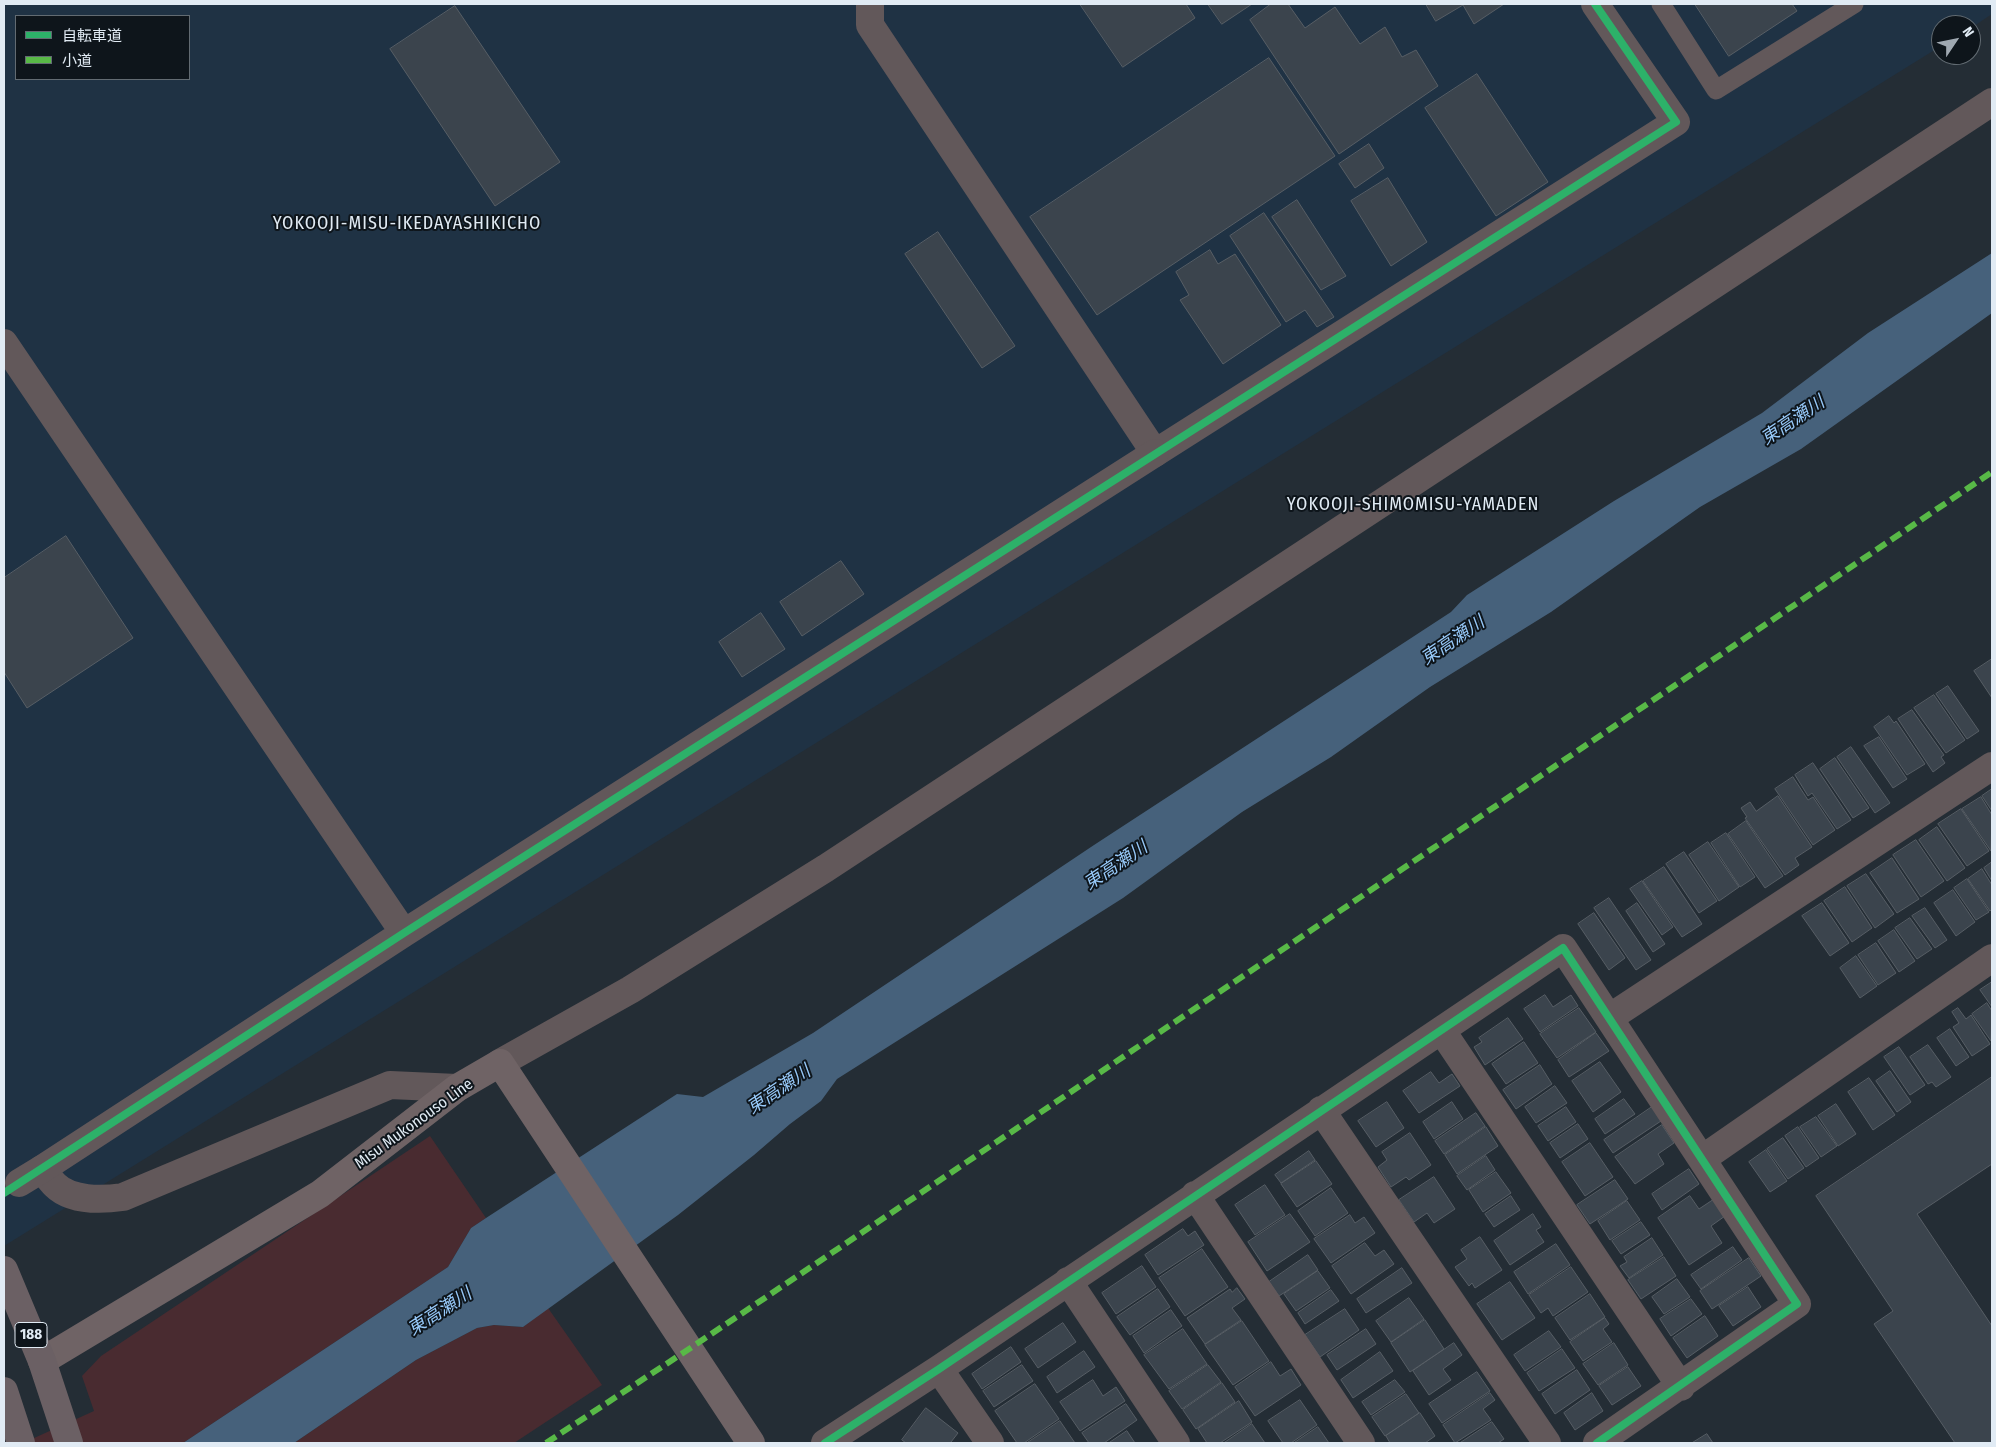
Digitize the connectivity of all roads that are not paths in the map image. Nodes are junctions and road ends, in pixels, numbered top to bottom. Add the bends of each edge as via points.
1 (870, 4) edge
2 (1595, 4) edge
3 (1661, 4) edge
4 (1854, 4) edge
5 (1992, 102) edge
6 (4, 343) edge
7 (1155, 453) junction
8 (1992, 766) edge
9 (404, 933) junction
10 (1992, 958) edge
11 (1609, 1018) junction
12 (1442, 1030) junction
13 (500, 1064) junction
14 (458, 1088) junction
15 (1321, 1110) junction
16 (1702, 1159) junction
17 (42, 1169) junction
18 (19, 1183) dead end
19 (1195, 1195) junction
20 (4, 1270) edge
21 (1068, 1281) junction
22 (42, 1361) junction
23 (939, 1369) junction
24 (1681, 1386) junction
25 (4, 1391) edge
26 (19, 1435) edge
27 (68, 1443) edge
28 (751, 1443) edge
29 (825, 1443) edge
30 (990, 1443) edge
31 (1176, 1443) edge
32 (1360, 1443) edge
33 (1547, 1443) edge
34 (1597, 1443) edge

1 - 7 street via 870,25
2 - 7 street via 1676,122
3 - 4 lane via 1716,90
5 - 13 street via 826,868 630,990
6 - 9 street
7 - 9 street
8 - 11 street
9 - 17 street
10 - 16 street
11 - 12 street via 1563,948
11 - 16 street
12 - 15 street
12 - 24 street
13 - 14 main road, Misu Mukonouso Line
13 - 28 main road
14 - 17 street via 390,1085 123,1197 102,1200 78,1196 56,1186
14 - 22 main road, Misu Mukonouso Line via 320,1194
15 - 19 street
15 - 33 street
16 - 24 street via 1797,1304
17 - 18 street
19 - 21 street
19 - 32 street
20 - 22 main road, 188
21 - 23 street
21 - 31 street
22 - 27 main road, 188
23 - 29 street
23 - 30 street
24 - 34 street
25 - 26 main road

